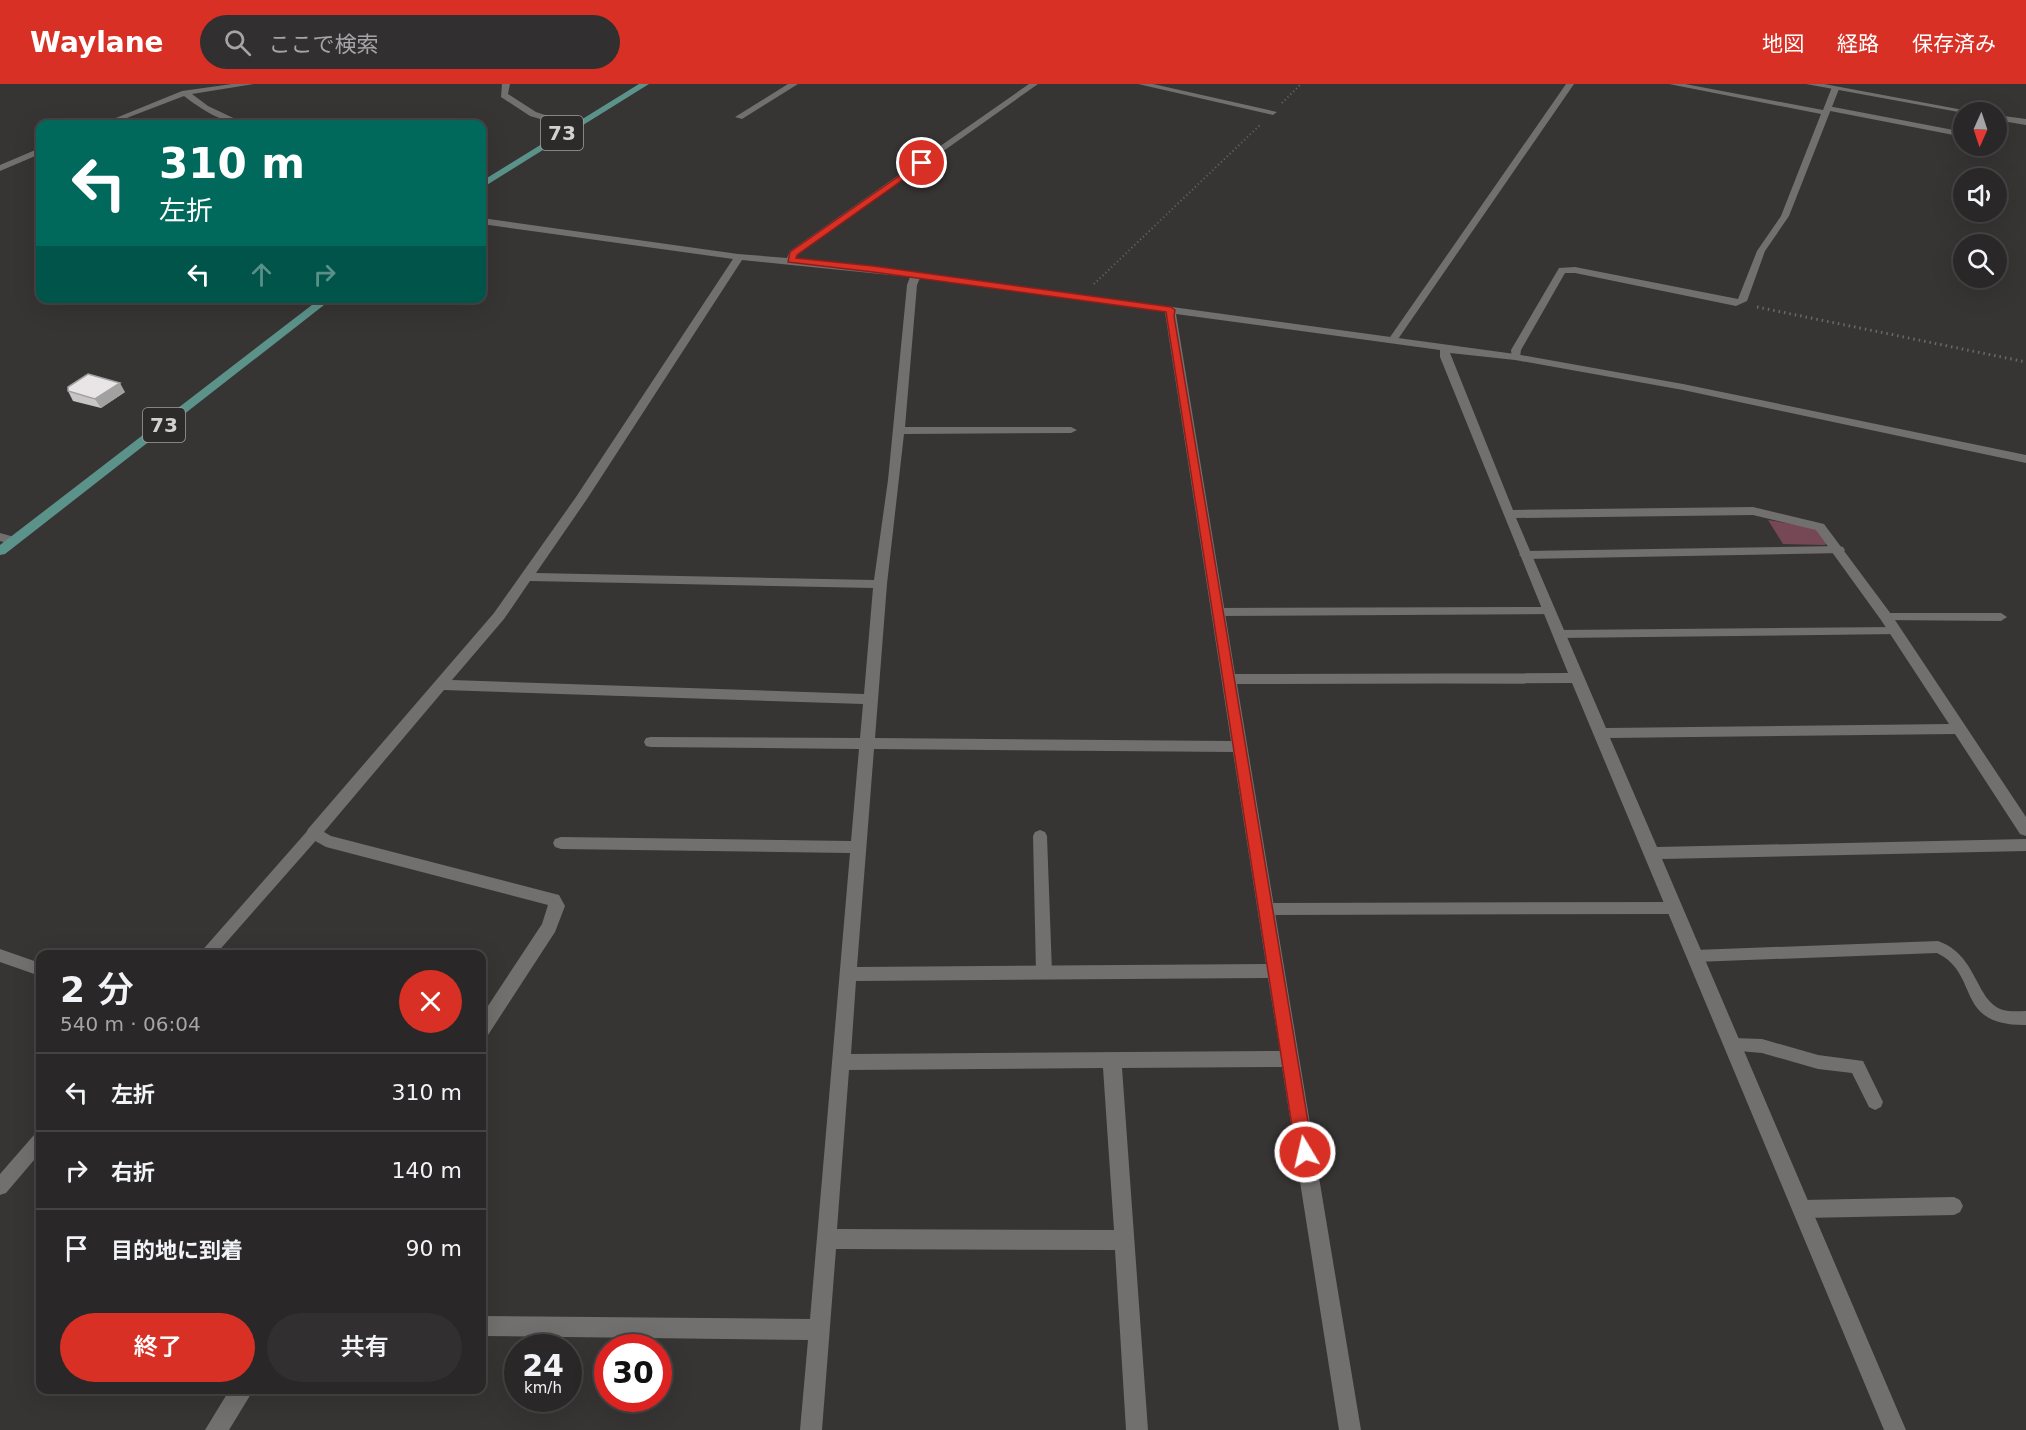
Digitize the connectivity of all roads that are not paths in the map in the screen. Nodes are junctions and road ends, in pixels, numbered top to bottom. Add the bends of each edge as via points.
1 (250, 84) edge
2 (506, 84) edge
3 (645, 84) edge
4 (794, 84) edge
5 (1031, 84) edge
6 (1142, 84) edge
7 (1570, 84) edge
8 (1673, 84) edge
9 (1810, 84) edge
10 (1836, 86) edge
11 (185, 93) junction
12 (1953, 109) edge
13 (1827, 111) junction
14 (1273, 112) road end
15 (739, 117) dead end
16 (2007, 119) edge
17 (115, 120) edge
18 (233, 120) edge
19 (2026, 122) edge
20 (574, 126) junction
21 (1953, 133) edge
22 (36, 154) edge
23 (0, 168) edge
24 (486, 182) edge
25 (486, 222) edge
26 (738, 257) junction
27 (791, 260) junction
28 (916, 276) junction
29 (320, 303) edge
30 (1171, 310) junction
31 (1393, 340) junction
32 (1448, 348) junction
33 (1515, 357) junction
34 (1071, 430) dead end
35 (898, 431) junction
36 (2026, 459) edge
37 (1508, 514) junction
38 (7, 539) edge
39 (1839, 550) junction
40 (0, 551) edge
41 (1525, 555) junction
42 (526, 577) junction
43 (880, 584) junction
44 (1549, 611) junction
45 (1217, 612) junction
46 (1886, 617) junction
47 (2001, 617) dead end
48 (1894, 631) junction
49 (1559, 634) junction
50 (1577, 678) junction
51 (1228, 679) junction
52 (440, 685) junction
53 (871, 699) junction
54 (1959, 729) junction
55 (1601, 733) junction
56 (651, 742) dead end
57 (867, 744) junction
58 (1239, 747) junction
59 (2026, 830) edge
60 (314, 833) junction
61 (1040, 836) dead end
62 (561, 843) dead end
63 (2026, 845) edge
64 (858, 847) junction
65 (1652, 853) junction
66 (1675, 908) junction
67 (1266, 909) junction
68 (211, 950) edge
69 (0, 954) edge
70 (1695, 956) junction
71 (36, 968) edge
72 (1276, 971) junction
73 (1044, 972) junction
74 (848, 974) junction
75 (2026, 1018) edge
76 (486, 1023) edge
77 (1733, 1045) junction
78 (1290, 1059) junction
79 (1112, 1060) junction
80 (841, 1062) junction
81 (1875, 1102) dead end
82 (36, 1146) edge
83 (0, 1187) edge
84 (1954, 1206) dead end
85 (1803, 1209) junction
86 (826, 1239) junction
87 (1124, 1240) junction
88 (486, 1326) edge
89 (819, 1330) junction
90 (240, 1394) edge
91 (216, 1430) edge
92 (811, 1430) edge
93 (1137, 1430) edge
94 (1350, 1430) edge
95 (1895, 1430) edge

1 - 11 street
2 - 20 street via 504,95 533,114
3 - 20 main road, 73
4 - 15 street
5 - 27 street via 793,254
6 - 14 street
7 - 31 lane
8 - 13 lane
9 - 10 street
10 - 12 street
10 - 13 lane
11 - 17 street
11 - 18 street via 205,108
13 - 21 street
13 - 33 lane via 1785,216 1761,251 1742,301 1562,270
16 - 19 street
20 - 24 main road, 73
22 - 23 street
25 - 26 street
26 - 27 street
26 - 42 street
27 - 28 street
28 - 30 street
28 - 35 street
29 - 38 main road, 73
30 - 31 street
30 - 45 street
31 - 32 street
32 - 33 street
32 - 37 street via 1445,357
33 - 36 street via 1683,387
34 - 35 street
35 - 43 street
37 - 39 street via 1754,511 1820,526
37 - 41 street
38 - 40 main road, 73
39 - 41 lane
39 - 46 street
41 - 44 street
42 - 43 street
42 - 52 street via 499,616
43 - 53 street
44 - 45 lane
44 - 49 street
45 - 51 street
46 - 47 lane
46 - 48 street
48 - 49 lane
48 - 54 street
49 - 50 street
50 - 51 street
50 - 55 street
51 - 58 street
52 - 53 street
52 - 60 street
53 - 57 street
54 - 55 street
54 - 59 street
55 - 65 street
56 - 57 street
57 - 58 street
57 - 64 street
58 - 67 street
60 - 68 lane
60 - 76 street via 326,840 553,900 557,906 549,927
61 - 73 lane
62 - 64 street
63 - 65 street
64 - 74 street
65 - 66 street
66 - 67 lane
66 - 70 street
67 - 72 street
69 - 71 lane
70 - 75 lane via 1938,946 1953,954 1992,1013
70 - 77 street
72 - 73 street
72 - 78 street
73 - 74 street
74 - 80 street
77 - 81 lane via 1762,1046 1818,1062 1857,1066
77 - 85 street
78 - 79 street
78 - 94 street
79 - 80 street
79 - 87 street
80 - 86 street
82 - 83 lane
84 - 85 lane
85 - 95 street
86 - 87 street
86 - 89 street
87 - 93 street
88 - 89 street
89 - 92 street
90 - 91 street

